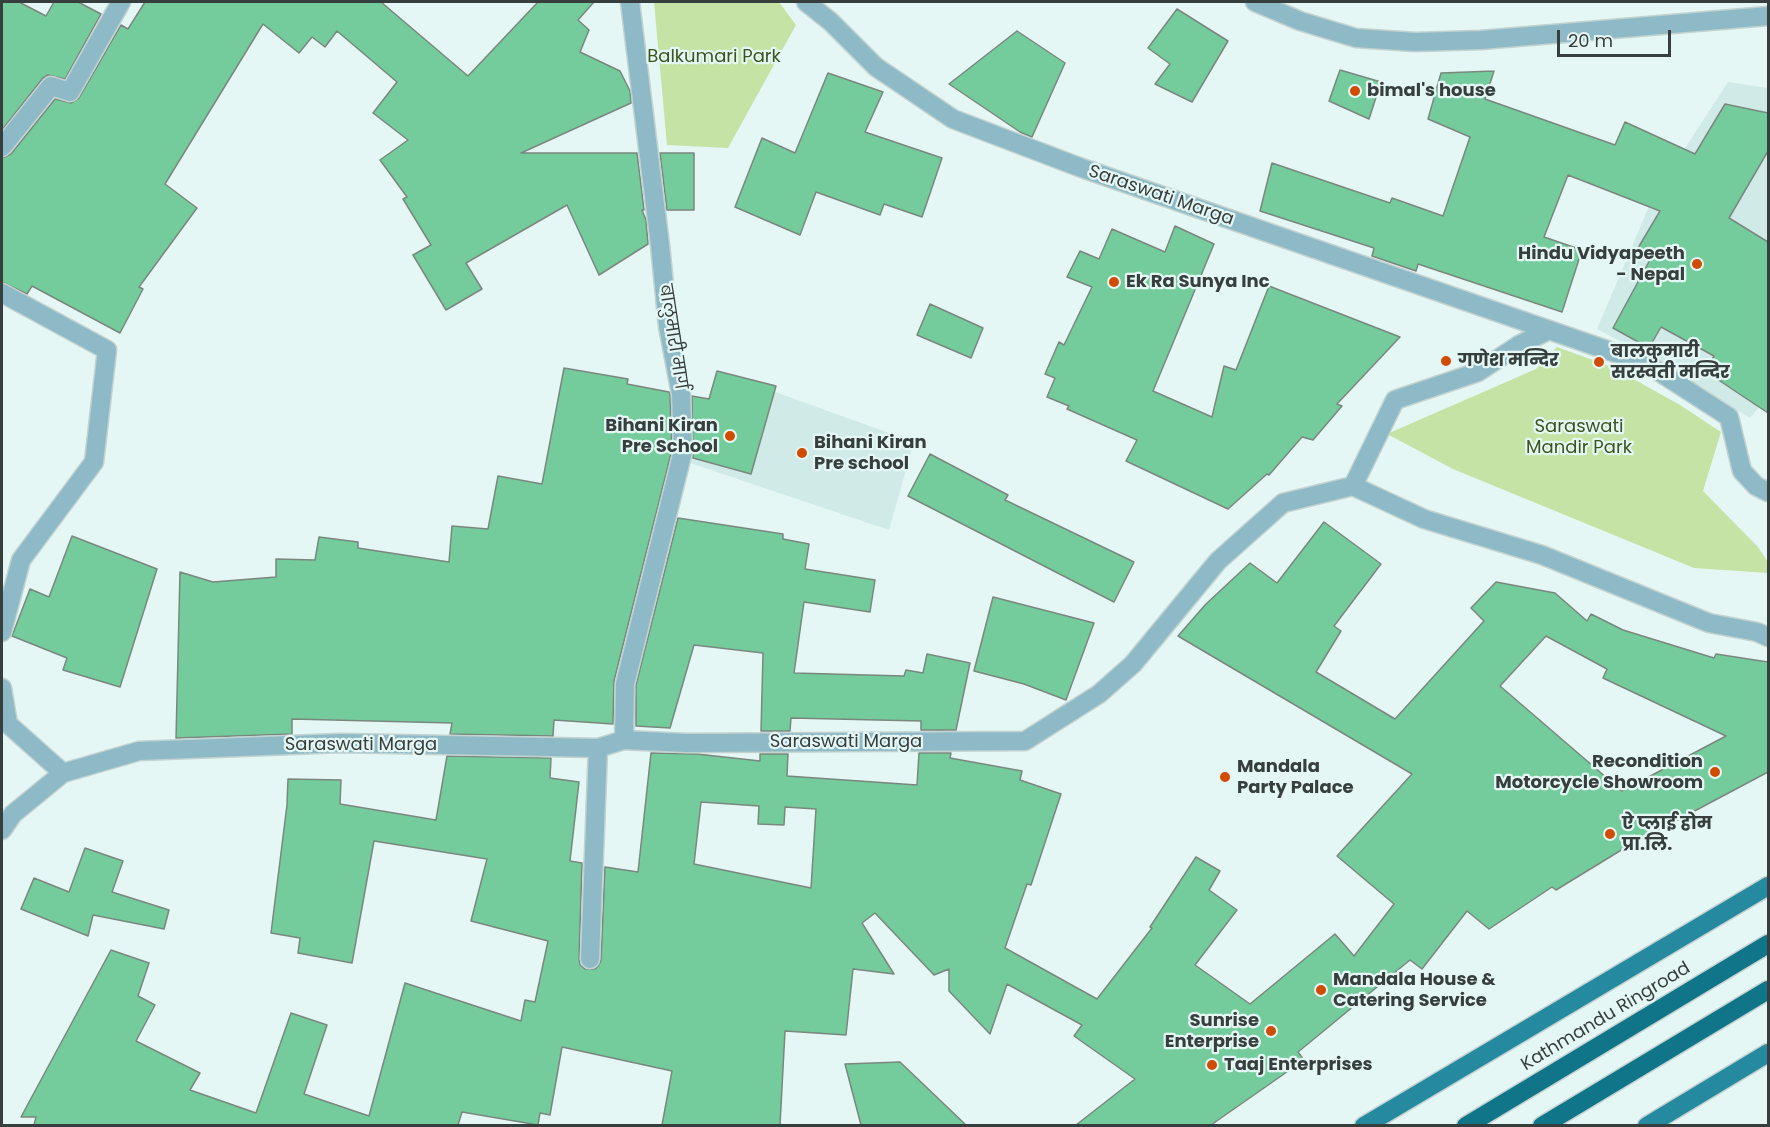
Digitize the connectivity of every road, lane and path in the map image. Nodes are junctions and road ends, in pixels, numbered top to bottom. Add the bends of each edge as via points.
1 (122, 2) edge
2 (630, 2) edge
3 (806, 2) edge
4 (1255, 2) edge
5 (1768, 16) edge
6 (2, 147) edge
7 (2, 293) edge
8 (1549, 330) junction
9 (1353, 486) junction
10 (1768, 492) edge
11 (2, 632) edge
12 (1768, 637) edge
13 (2, 688) edge
14 (624, 740) junction
15 (598, 748) junction
16 (63, 773) junction
17 (2, 830) edge
18 (1768, 886) edge
19 (1768, 944) edge
20 (590, 959) dead end
21 (1768, 990) edge
22 (1768, 1053) edge
23 (1364, 1125) edge
24 (1466, 1125) edge
25 (1542, 1125) edge
26 (1647, 1125) edge

1 - 6 street via 70,92 51,86
2 - 14 street, बालुमारी मार्ग via 668,326 681,394 682,450 625,684
3 - 8 street, Saraswati Marga via 876,67 953,119 1090,171
4 - 5 street via 1356,38 1415,42
7 - 11 street via 107,350 94,462 21,560
8 - 9 street via 1478,372 1395,400
8 - 10 street, Saraswati Marga via 1647,364 1729,417 1742,471
9 - 12 street via 1424,519 1542,555 1709,623
9 - 14 street, Saraswati Marga via 1283,503 1218,561 1133,664 1099,694 1025,741
13 - 16 street via 8,724
14 - 15 street, Saraswati Marga
15 - 16 street, Saraswati Marga via 341,743 139,751
15 - 20 street
16 - 17 street, Saraswati Marga via 14,814
18 - 23 main road
19 - 24 highway, Kathmandu Ringroad
21 - 25 highway
22 - 26 main road

